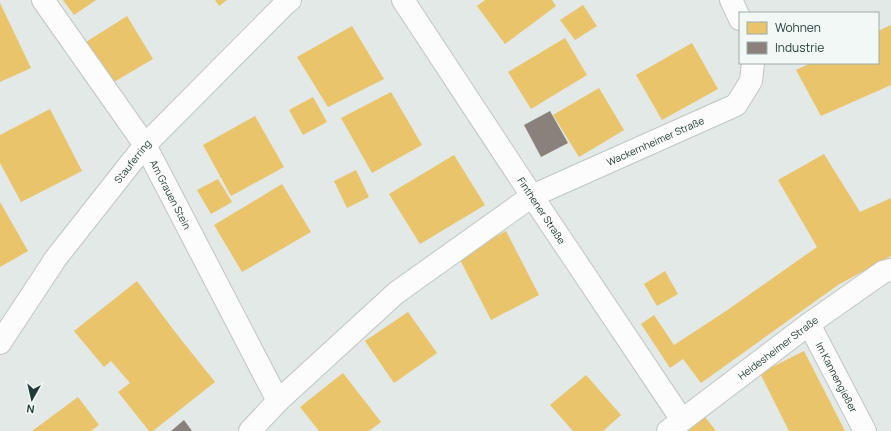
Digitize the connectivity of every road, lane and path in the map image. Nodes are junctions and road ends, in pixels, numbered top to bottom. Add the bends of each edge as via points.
1 (43, 0) edge
2 (290, 0) edge
3 (403, 0) edge
4 (731, 0) edge
5 (739, 17) edge
6 (753, 64) edge
7 (145, 146) junction
8 (532, 196) junction
9 (891, 270) edge
10 (809, 324) junction
11 (0, 343) edge
12 (278, 401) junction
13 (675, 426) edge
14 (250, 431) edge
15 (866, 431) edge

1 - 7 street, Am Grauen Stein
2 - 7 street, Stauferring
3 - 8 street, Finthener Straße
4 - 5 street
6 - 8 street, Wackernheimer Straße via 751,81 736,105
7 - 11 street, Stauferring via 56,258
7 - 12 street, Am Grauen Stein
8 - 12 street via 396,293
8 - 13 street, Finthener Straße
9 - 10 street, Heidesheimer Straße via 883,272
10 - 13 street, Heidesheimer Straße
10 - 15 street, Im Kannengießer
12 - 14 street

